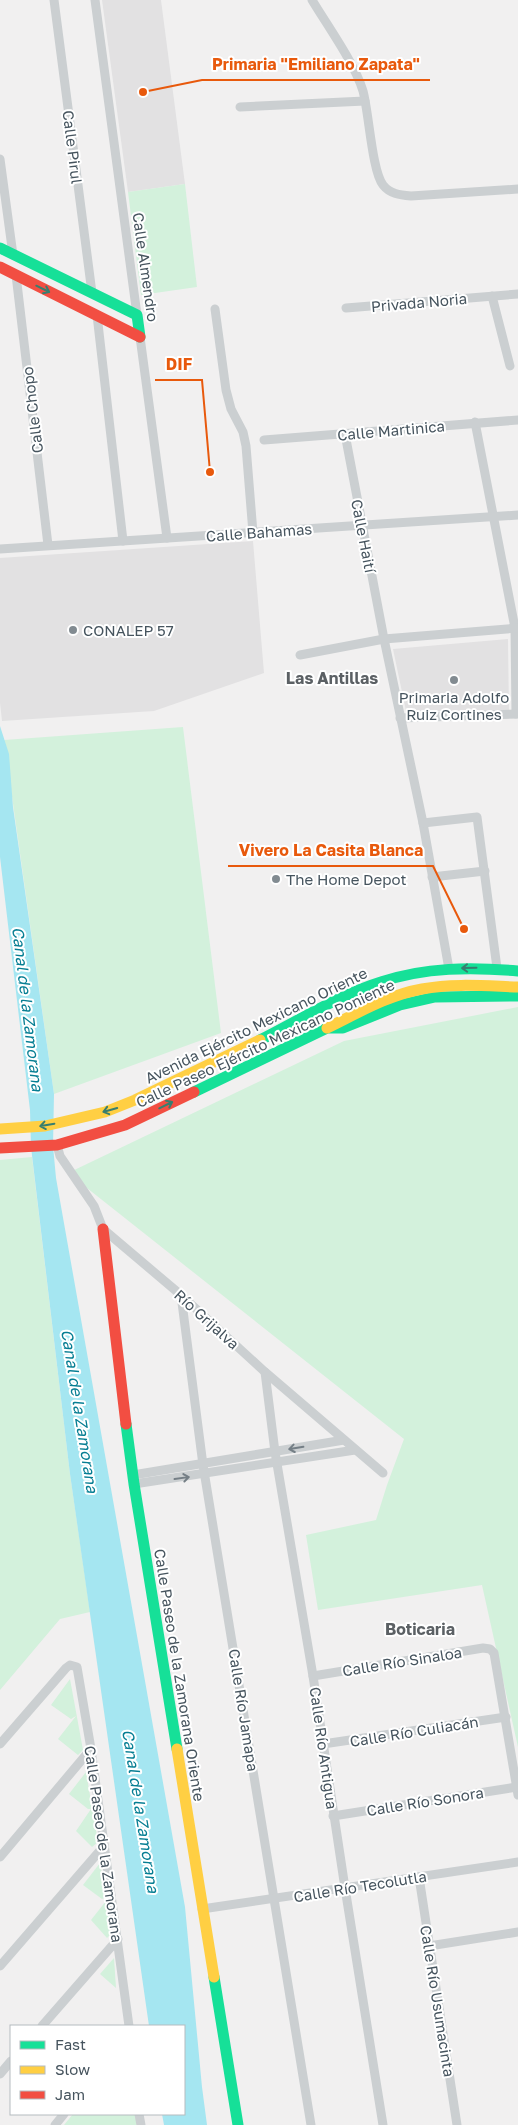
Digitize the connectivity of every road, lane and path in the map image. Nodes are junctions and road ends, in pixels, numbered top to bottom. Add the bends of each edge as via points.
1 (54, 0) edge
2 (95, 0) edge
3 (312, 0) edge
4 (365, 100) junction
5 (240, 106) dead end
6 (0, 159) edge
7 (518, 189) edge
8 (0, 248) edge
9 (13, 255) junction
10 (0, 267) edge
11 (16, 275) junction
12 (92, 294) junction
13 (518, 294) edge
14 (492, 296) junction
15 (346, 308) dead end
16 (214, 309) dead end
17 (97, 315) junction
18 (137, 315) junction
19 (140, 337) junction
20 (510, 366) dead end
21 (518, 420) edge
22 (474, 422) junction
23 (345, 434) junction
24 (264, 440) dead end
25 (518, 515) edge
26 (492, 516) junction
27 (362, 525) junction
28 (255, 533) junction
29 (167, 538) junction
30 (124, 541) junction
31 (48, 545) junction
32 (0, 549) edge
33 (517, 628) edge
34 (384, 639) junction
35 (300, 655) dead end
36 (517, 714) edge
37 (400, 718) junction
38 (423, 823) junction
39 (485, 871) junction
40 (432, 877) junction
41 (497, 968) junction
42 (449, 969) junction
43 (518, 971) edge
44 (518, 987) edge
45 (518, 996) edge
46 (327, 1028) junction
47 (0, 1129) edge
48 (56, 1145) junction
49 (0, 1148) edge
50 (103, 1228) junction
51 (181, 1294) junction
52 (265, 1372) junction
53 (344, 1440) junction
54 (356, 1450) junction
55 (275, 1452) junction
56 (277, 1463) junction
57 (203, 1465) junction
58 (383, 1473) dead end
59 (205, 1475) junction
60 (133, 1480) junction
61 (313, 1676) junction
62 (506, 1717) junction
63 (0, 1744) edge
64 (323, 1744) junction
65 (91, 1749) junction
66 (517, 1791) edge
67 (333, 1816) junction
68 (104, 1846) junction
69 (0, 1857) edge
70 (518, 1862) edge
71 (418, 1878) junction
72 (344, 1888) junction
73 (275, 1899) junction
74 (202, 1909) junction
75 (518, 1932) edge
76 (118, 1939) junction
77 (429, 1946) junction
78 (0, 1966) edge
79 (43, 2025) edge
80 (129, 2025) edge
81 (10, 2062) edge
82 (0, 2074) edge
83 (63, 2115) edge
84 (55, 2125) edge
85 (238, 2125) edge
86 (311, 2125) edge
87 (383, 2125) edge
88 (457, 2125) edge

1 - 12 street, Calle Pirul
2 - 18 street, Calle Almendro
3 - 4 street via 359,78
4 - 5 street
4 - 7 street via 378,173 390,192 410,196
6 - 9 street
8 - 9 main road
9 - 12 main road
10 - 11 main road
11 -> 17 main road
11 - 31 street, Calle Chopo
12 - 18 main road
13 - 14 street, Privada Noria
14 - 15 street, Privada Noria
14 - 20 street
16 - 28 street via 226,390 246,446
17 - 19 main road
17 - 30 street
18 - 19 main road, Calle Almendro
19 - 29 street, Calle Almendro
21 - 22 street, Calle Martinica
22 - 23 street, Calle Martinica
22 - 26 street
23 - 24 street, Calle Martinica
23 - 27 street, Calle Haití
25 - 26 street, Calle Bahamas
26 - 27 street, Calle Bahamas
26 - 33 street
27 - 28 street, Calle Bahamas
27 - 34 street, Calle Haití
28 - 29 street, Calle Bahamas
29 - 30 street, Calle Bahamas
30 - 31 street, Calle Bahamas
31 - 32 street, Calle Bahamas
33 - 34 street
33 - 36 street
34 - 35 street
34 - 37 street, Calle Haití
36 - 37 street
37 - 38 street, Calle Haití
38 - 39 street via 477,817
38 - 40 street, Calle Haití
39 - 40 street
39 - 41 street
40 - 42 street, Calle Haití
41 -> 42 main road, Avenida Ejército Mexicano Oriente
41 - 43 main road, Avenida Ejército Mexicano Oriente
42 -> 47 main road, Avenida Ejército Mexicano Oriente via 416,973 363,989 118,1107 69,1121 24,1129
44 - 46 main road, Calle Paseo Ejército Mexicano Poniente via 423,989 384,1001
45 - 46 main road via 435,997 400,1005 343,1028
48 -> 46 main road, Calle Paseo Ejército Mexicano Poniente via 125,1125
48 - 49 main road, Calle Paseo Ejército Mexicano Poniente
48 - 50 street, Río Grijalva via 60,1156 91,1200
50 - 51 street, Río Grijalva
50 - 60 main road, Calle Paseo de la Zamorana Oriente
51 - 52 street, Río Grijalva
51 - 57 street, Calle Río Jamapa
52 - 53 street, Río Grijalva
52 - 55 street, Calle Río Antigua
53 - 54 street, Río Grijalva
53 -> 55 street
54 - 56 street
54 - 58 street, Río Grijalva
55 - 56 street, Calle Río Antigua
55 - 57 street
56 - 59 street
56 - 61 street, Calle Río Antigua
57 - 59 street, Calle Río Jamapa
57 - 60 street
60 -> 59 street
59 - 73 street, Calle Río Jamapa
60 - 74 main road, Calle Paseo de la Zamorana Oriente
61 - 62 street, Calle Río Sinaloa via 490,1649 494,1654
61 - 64 street, Calle Río Antigua
62 - 64 street, Calle Río Culiacán
62 - 66 street
63 - 65 street, Calle Paseo de la Zamorana via 66,1668 74,1665 78,1667
64 - 67 street, Calle Río Antigua
65 - 68 street, Calle Paseo de la Zamorana
65 - 69 street
66 - 67 street, Calle Río Sonora
67 - 72 street, Calle Río Antigua
68 - 76 street, Calle Paseo de la Zamorana
68 - 78 street
70 - 71 street, Calle Río Tecolutla
71 - 72 street, Calle Río Tecolutla
71 - 77 street, Calle Río Usumacinta
72 - 73 street, Calle Río Tecolutla
72 - 87 street, Calle Río Antigua
73 - 74 street, Calle Río Tecolutla
73 - 86 street, Calle Río Jamapa
74 - 85 main road, Calle Paseo de la Zamorana Oriente
75 - 77 street
76 - 79 street
76 - 80 street, Calle Paseo de la Zamorana
77 - 88 street, Calle Río Usumacinta
81 - 82 street
83 - 84 street

